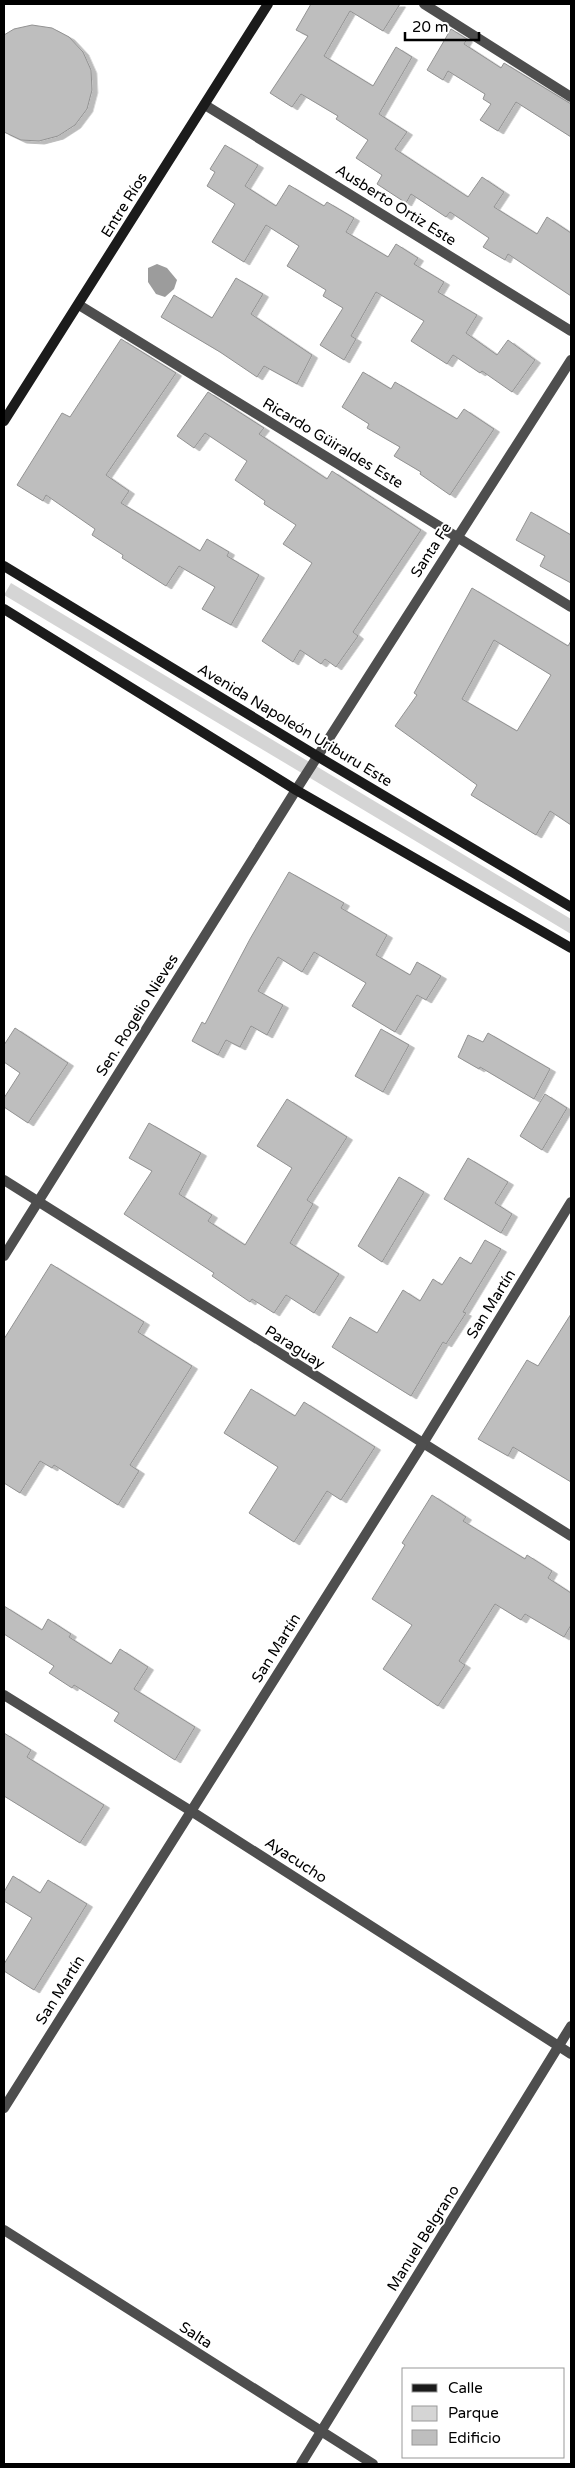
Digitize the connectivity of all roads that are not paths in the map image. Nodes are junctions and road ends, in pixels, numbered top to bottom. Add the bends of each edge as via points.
1 (268, 4) edge
2 (424, 4) edge
3 (571, 97) edge
4 (205, 105) junction
5 (79, 305) junction
6 (571, 332) edge
7 (571, 360) edge
8 (4, 421) edge
9 (458, 537) junction
10 (4, 566) edge
11 (571, 607) edge
12 (4, 609) edge
13 (317, 756) junction
14 (296, 790) junction
15 (571, 907) edge
16 (571, 948) edge
17 (4, 1180) edge
18 (38, 1202) junction
19 (571, 1202) edge
20 (4, 1256) edge
21 (422, 1445) junction
22 (571, 1536) edge
23 (4, 1695) edge
24 (191, 1811) junction
25 (571, 2026) edge
26 (559, 2046) junction
27 (571, 2054) edge
28 (4, 2108) edge
29 (4, 2230) edge
30 (321, 2433) junction
31 (301, 2464) edge
32 (373, 2464) edge

1 - 4 main road, Entre Ríos
2 - 3 street
4 - 5 main road, Entre Ríos
4 - 6 street, Ausberto Ortiz Este
5 - 8 main road, Entre Ríos
5 - 9 street, Ricardo Güiraldes Este
7 - 9 street, Santa Fe
9 - 11 street, Ricardo Güiraldes Este
9 - 13 street, Santa Fe
10 - 13 main road, Avenida Napoleón Uriburu Este
12 - 14 main road
13 - 14 street, Santa Fe
13 - 15 main road, Avenida Napoleón Uriburu Este
14 - 16 main road
14 - 18 street, Sen. Rogelio Nieves
17 - 18 street, Paraguay
18 - 20 street, Sen. Rogelio Nieves
18 - 21 street, Paraguay
19 - 21 street, San Martín
21 - 22 street, Paraguay
21 - 24 street, San Martín
23 - 24 street, Ayacucho
24 - 26 street, Ayacucho
24 - 28 street, San Martín
25 - 26 street, Manuel Belgrano
26 - 27 street, Ayacucho
26 - 30 street, Manuel Belgrano
29 - 30 street, Salta
30 - 31 street, Manuel Belgrano
30 - 32 street, Salta

